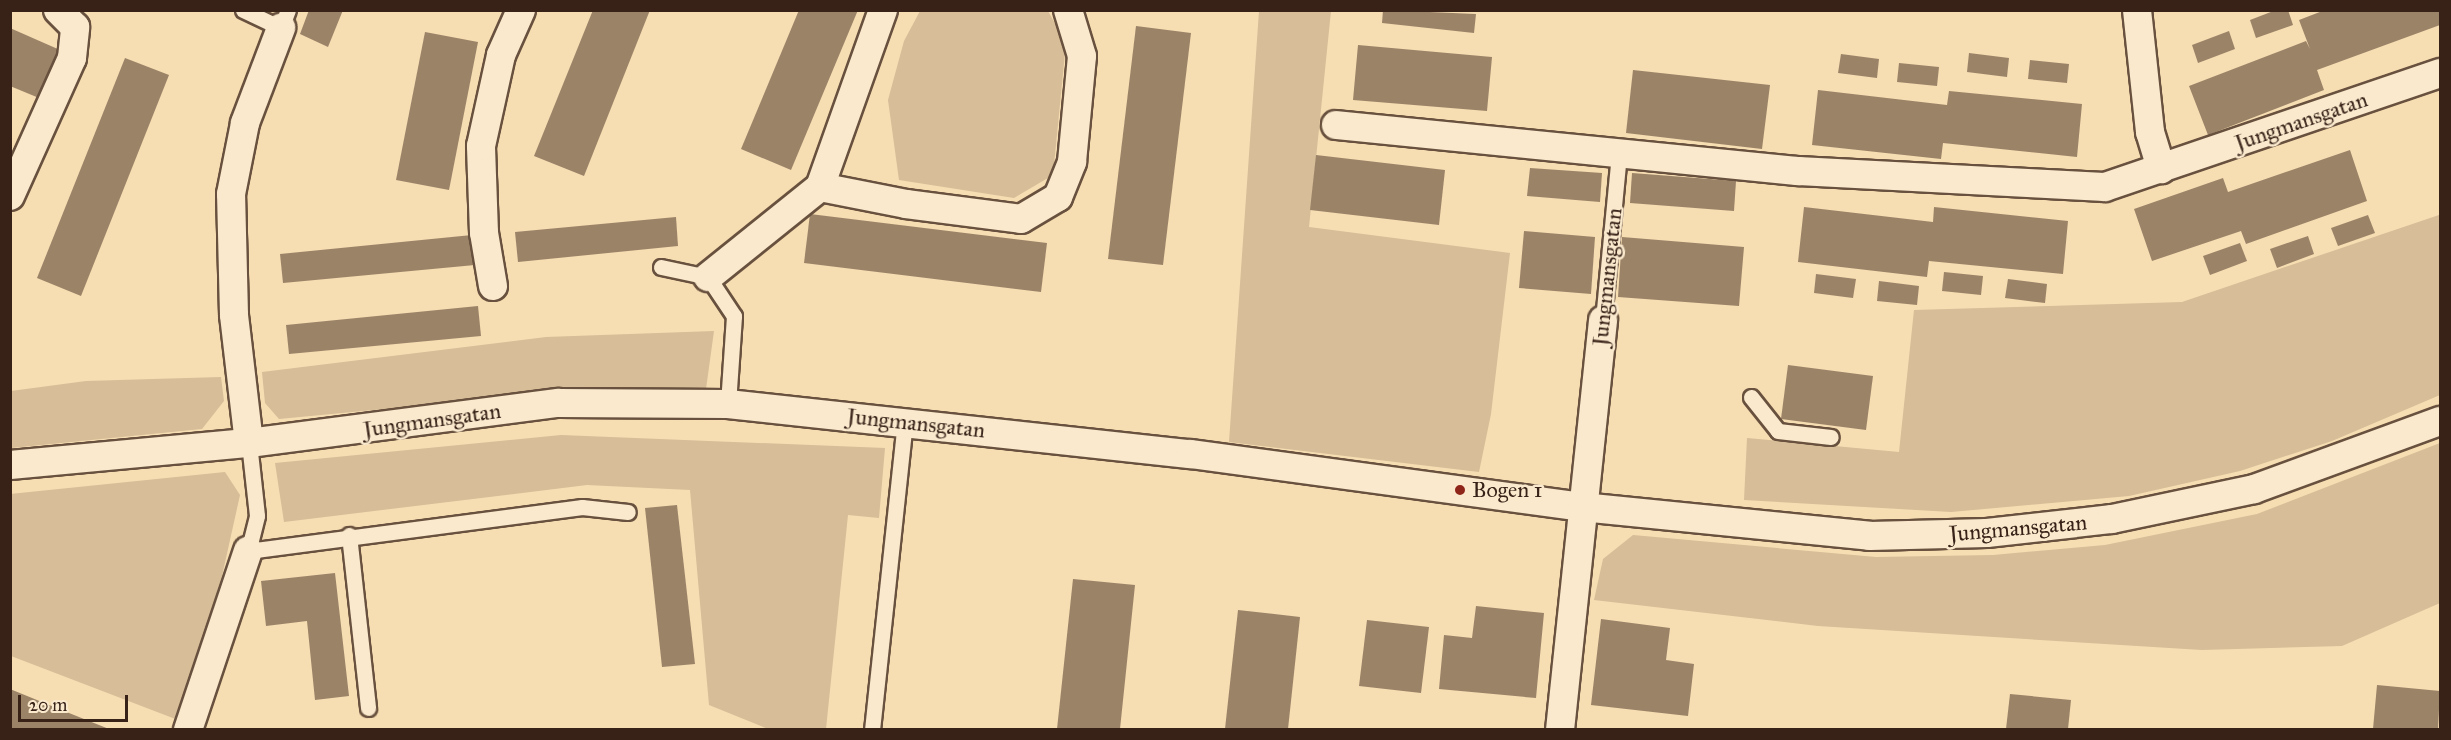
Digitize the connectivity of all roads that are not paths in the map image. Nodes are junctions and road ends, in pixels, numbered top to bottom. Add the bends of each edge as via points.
1 (58, 10) edge
2 (243, 10) edge
3 (521, 10) edge
4 (884, 10) edge
5 (1068, 10) edge
6 (2136, 10) edge
7 (285, 19) edge
8 (2440, 73) edge
9 (1336, 125) dead end
10 (1619, 153) junction
11 (2161, 169) junction
12 (820, 186) junction
13 (10, 196) edge
14 (661, 267) dead end
15 (708, 277) junction
16 (493, 286) dead end
17 (1603, 320) joint
18 (1751, 397) dead end
19 (728, 404) junction
20 (2440, 421) edge
21 (905, 422) junction
22 (1830, 437) dead end
23 (249, 443) junction
24 (10, 465) edge
25 (1582, 507) junction
26 (628, 512) dead end
27 (350, 536) junction
28 (248, 550) junction
29 (368, 708) dead end
30 (188, 729) edge
31 (872, 729) edge
32 (1560, 729) edge

1 - 13 street via 75,27 72,58
2 - 7 lane
3 - 16 street via 501,55 481,146 484,233
4 - 12 street
5 - 12 street via 1082,56 1072,162 1058,197 1021,219 906,204
6 - 11 street via 2150,132
7 - 23 street via 245,123 231,194 234,315
8 - 11 street, Jungmansgatan
9 - 10 street, Jungmansgatan
10 - 11 street, Jungmansgatan via 1798,171 2105,187
10 - 17 lane, Jungmansgatan
12 - 15 street
14 - 15 lane
15 - 19 lane via 734,316
17 - 25 street, Jungmansgatan
18 - 22 lane via 1778,431
19 - 21 street, Jungmansgatan
19 - 23 street, Jungmansgatan via 559,403
20 - 25 street, Jungmansgatan via 2254,489 2112,519 1987,533 1870,536
21 - 25 street, Jungmansgatan via 1191,454
21 - 31 lane
23 - 24 street, Jungmansgatan
23 - 28 lane via 257,516
25 - 32 street, Jungmansgatan
26 - 27 lane via 582,507
27 - 28 lane
27 - 29 lane
28 - 30 street

